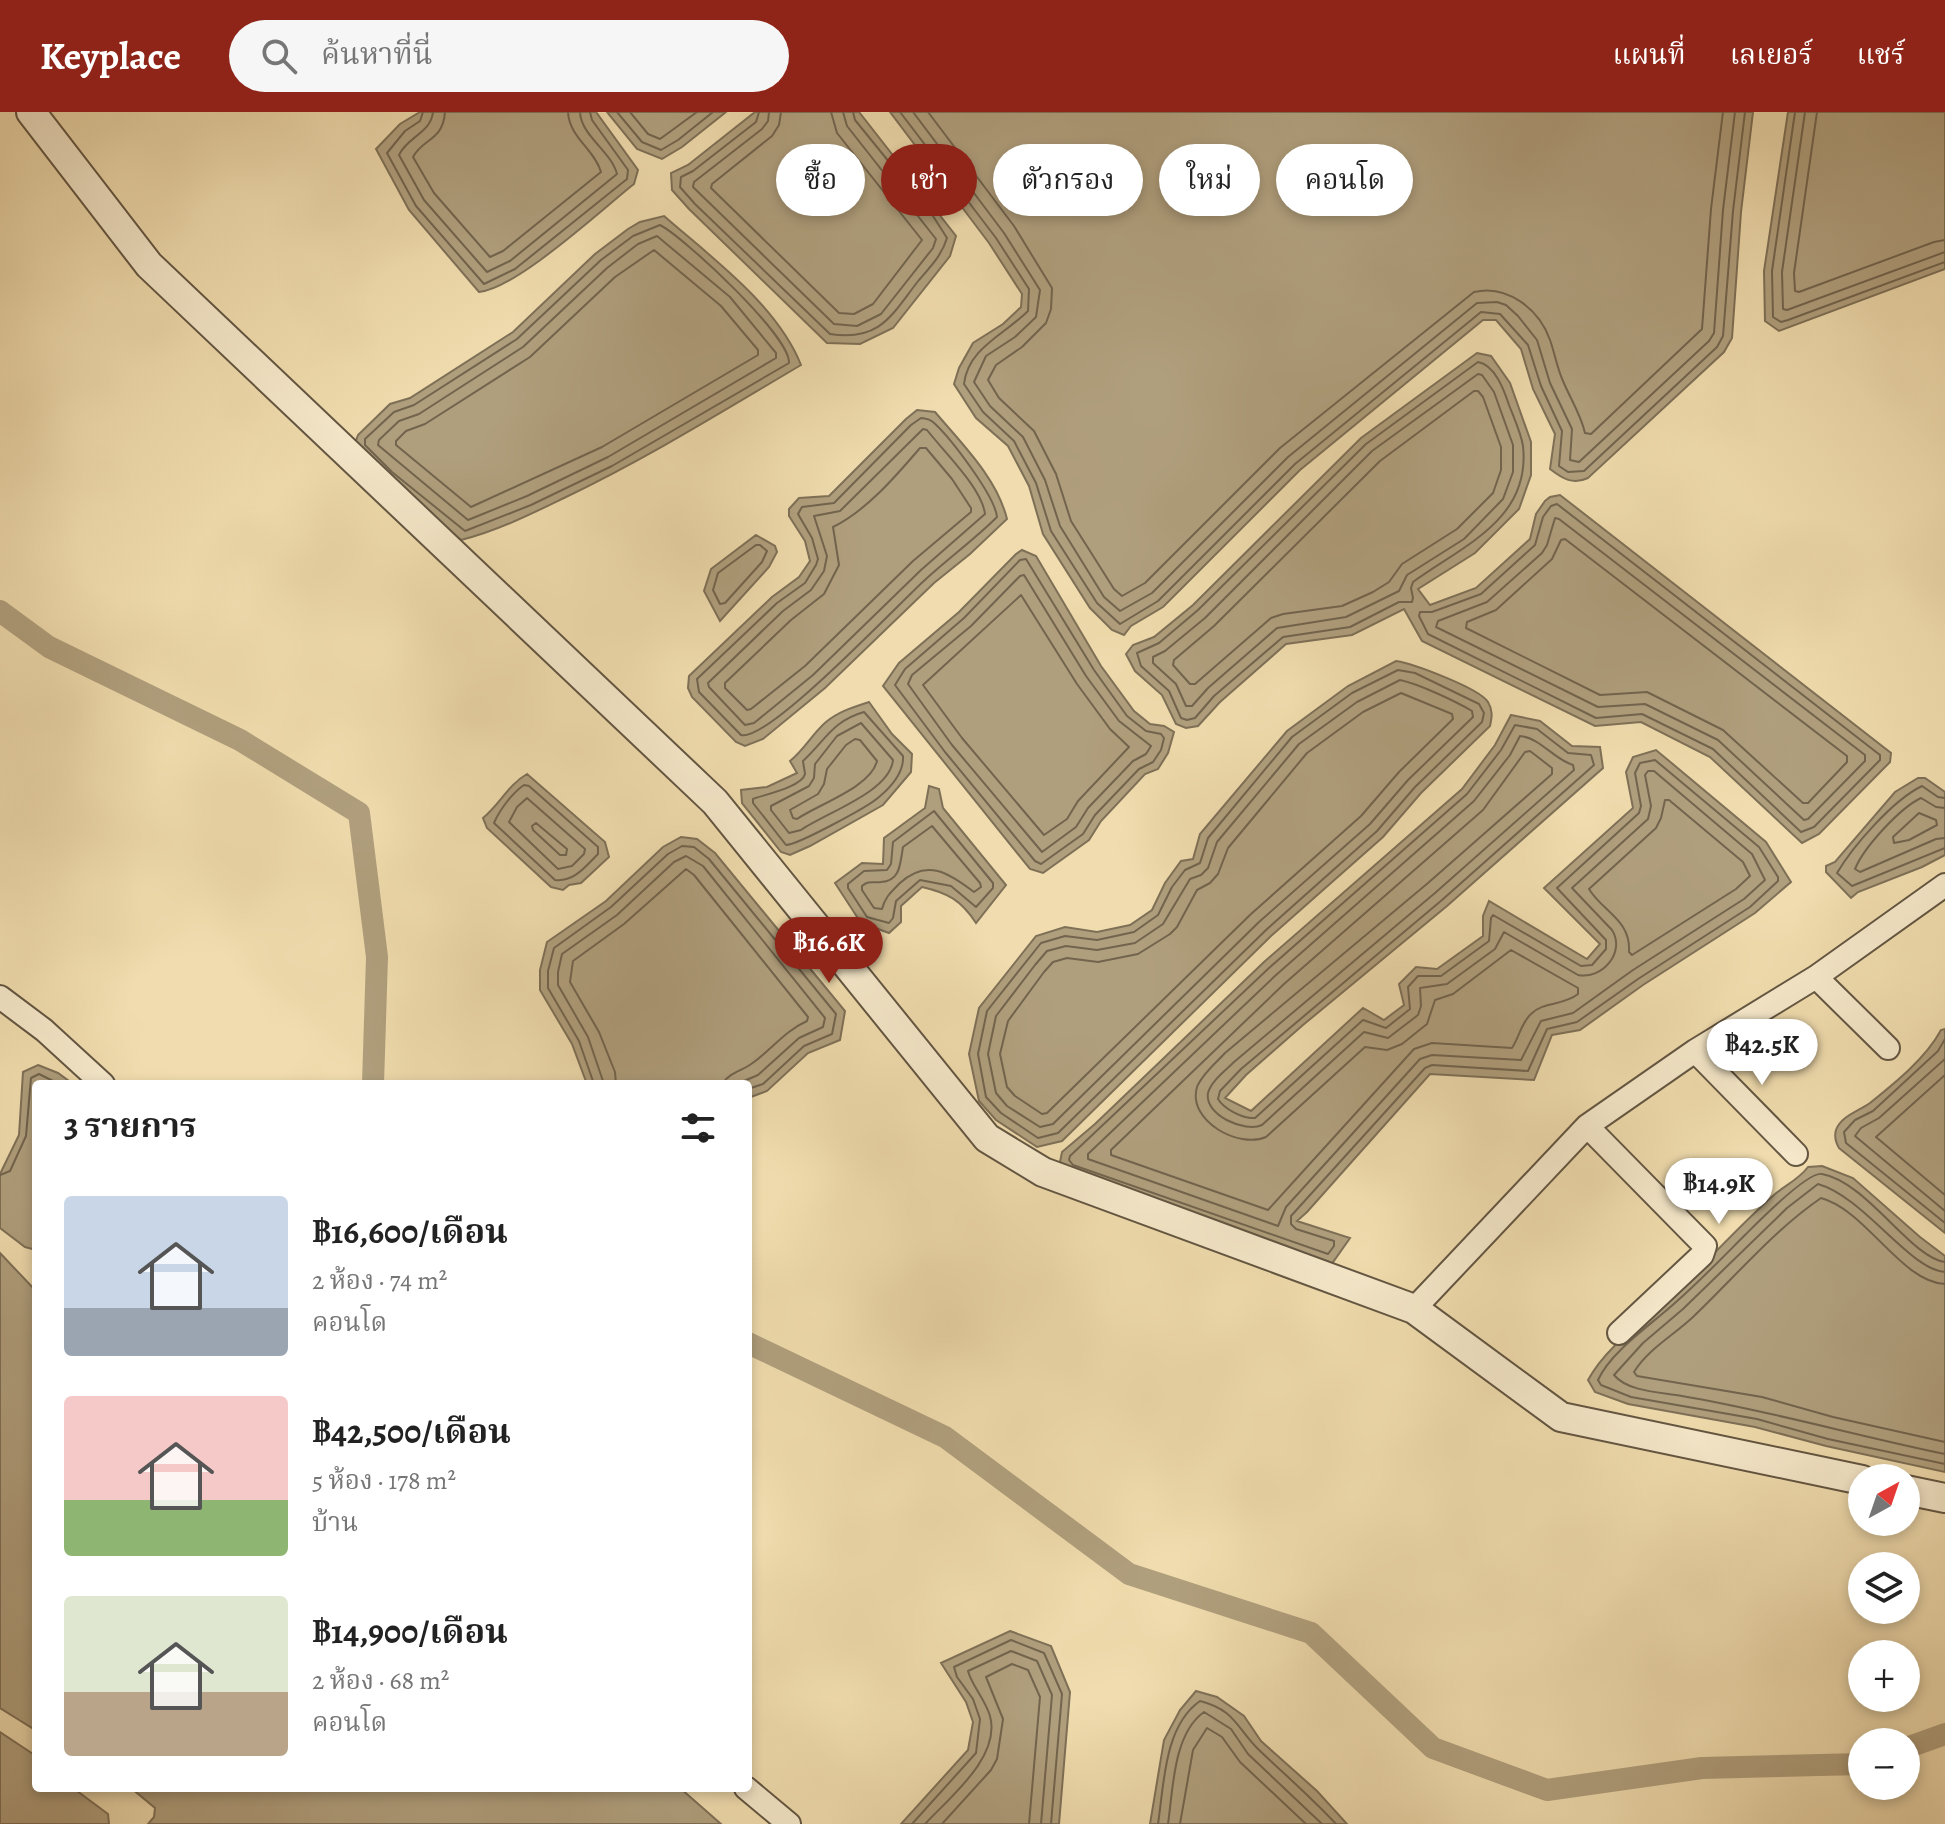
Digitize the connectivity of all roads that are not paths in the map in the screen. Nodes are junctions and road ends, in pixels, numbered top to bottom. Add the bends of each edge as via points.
1 (31, 112) edge
2 (1945, 885) edge
3 (1816, 977) junction
4 (0, 997) edge
5 (1888, 1048) dead end
6 (1695, 1051) junction
7 (99, 1080) edge
8 (1587, 1126) junction
9 (1796, 1154) dead end
10 (1414, 1309) junction
11 (1619, 1333) dead end
12 (1848, 1477) edge
13 (1920, 1493) edge
14 (1945, 1498) edge
15 (751, 1792) edge
16 (789, 1824) edge

1 - 10 street via 149,265 715,802 987,1138 1043,1172
2 - 3 street
3 - 5 street
3 - 6 street
4 - 7 street
6 - 8 street
6 - 9 street
8 - 10 street
8 - 11 street via 1705,1246 1702,1255
10 - 12 street via 1561,1417
13 - 14 street
15 - 16 street

